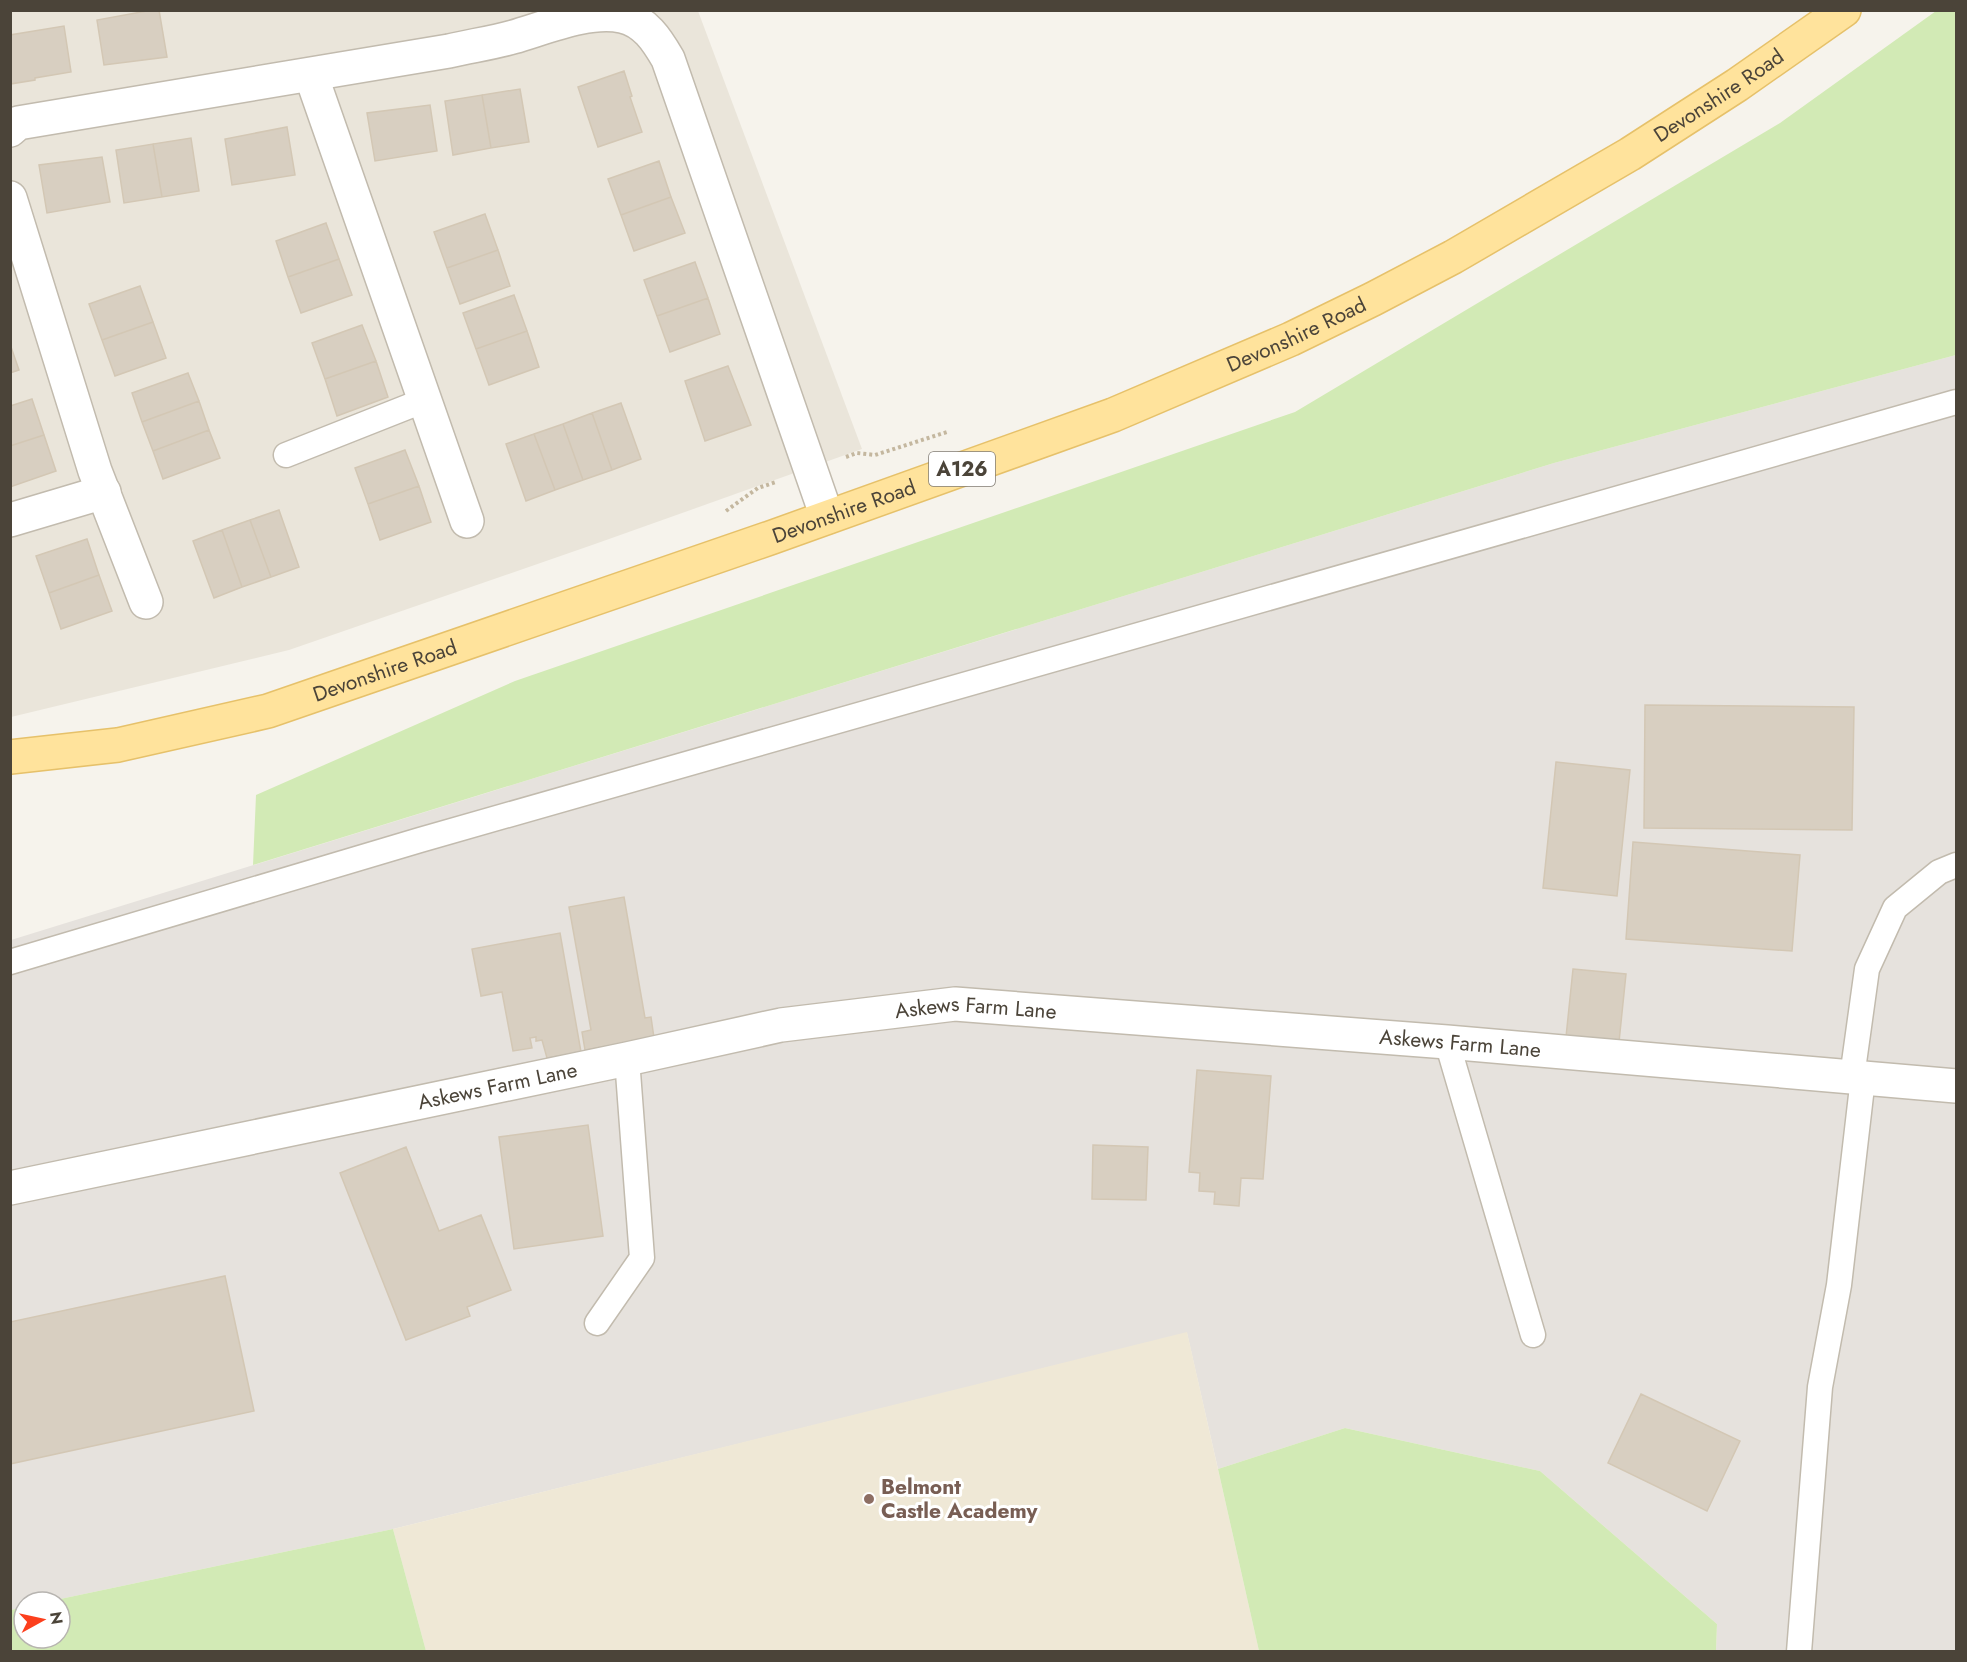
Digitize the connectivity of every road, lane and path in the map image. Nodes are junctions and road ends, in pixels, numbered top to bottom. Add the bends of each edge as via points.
1 (1844, 10) edge
2 (311, 75) junction
3 (10, 130) edge
4 (10, 198) edge
5 (425, 400) junction
6 (1956, 402) edge
7 (953, 430) dead end
8 (286, 455) dead end
9 (812, 470) junction
10 (104, 492) junction
11 (716, 516) dead end
12 (827, 517) junction
13 (10, 520) edge
14 (467, 521) dead end
15 (146, 602) dead end
16 (10, 757) edge
17 (1956, 865) edge
18 (10, 962) edge
19 (1447, 1042) junction
20 (627, 1059) junction
21 (1858, 1077) junction
22 (1956, 1086) edge
23 (10, 1188) edge
24 (597, 1323) dead end
25 (1533, 1335) dead end
26 (1798, 1652) edge

1 - 12 main road, Devonshire Road / A126 via 1630,154 1373,299 1291,339 1113,415
2 - 3 street via 18,123
2 - 5 street
2 - 9 street via 511,38 596,15 622,16 642,25 668,59
4 - 10 street
5 - 8 lane
5 - 14 street
6 - 18 lane via 454,830
7 - 9 path via 875,455 857,453
9 - 11 path via 758,488 735,507
9 - 12 street
10 - 13 street
10 - 15 street
12 - 16 main road, Devonshire Road / A126 via 268,711 118,745
17 - 21 lane via 1939,872 1895,908 1867,969
19 - 20 street, Askews Farm Lane via 955,1005 781,1025
19 - 21 street, Askews Farm Lane
19 - 25 lane
20 - 23 street, Askews Farm Lane
20 - 24 lane via 642,1258
21 - 22 street, Askews Farm Lane
21 - 26 lane via 1839,1285 1820,1387

